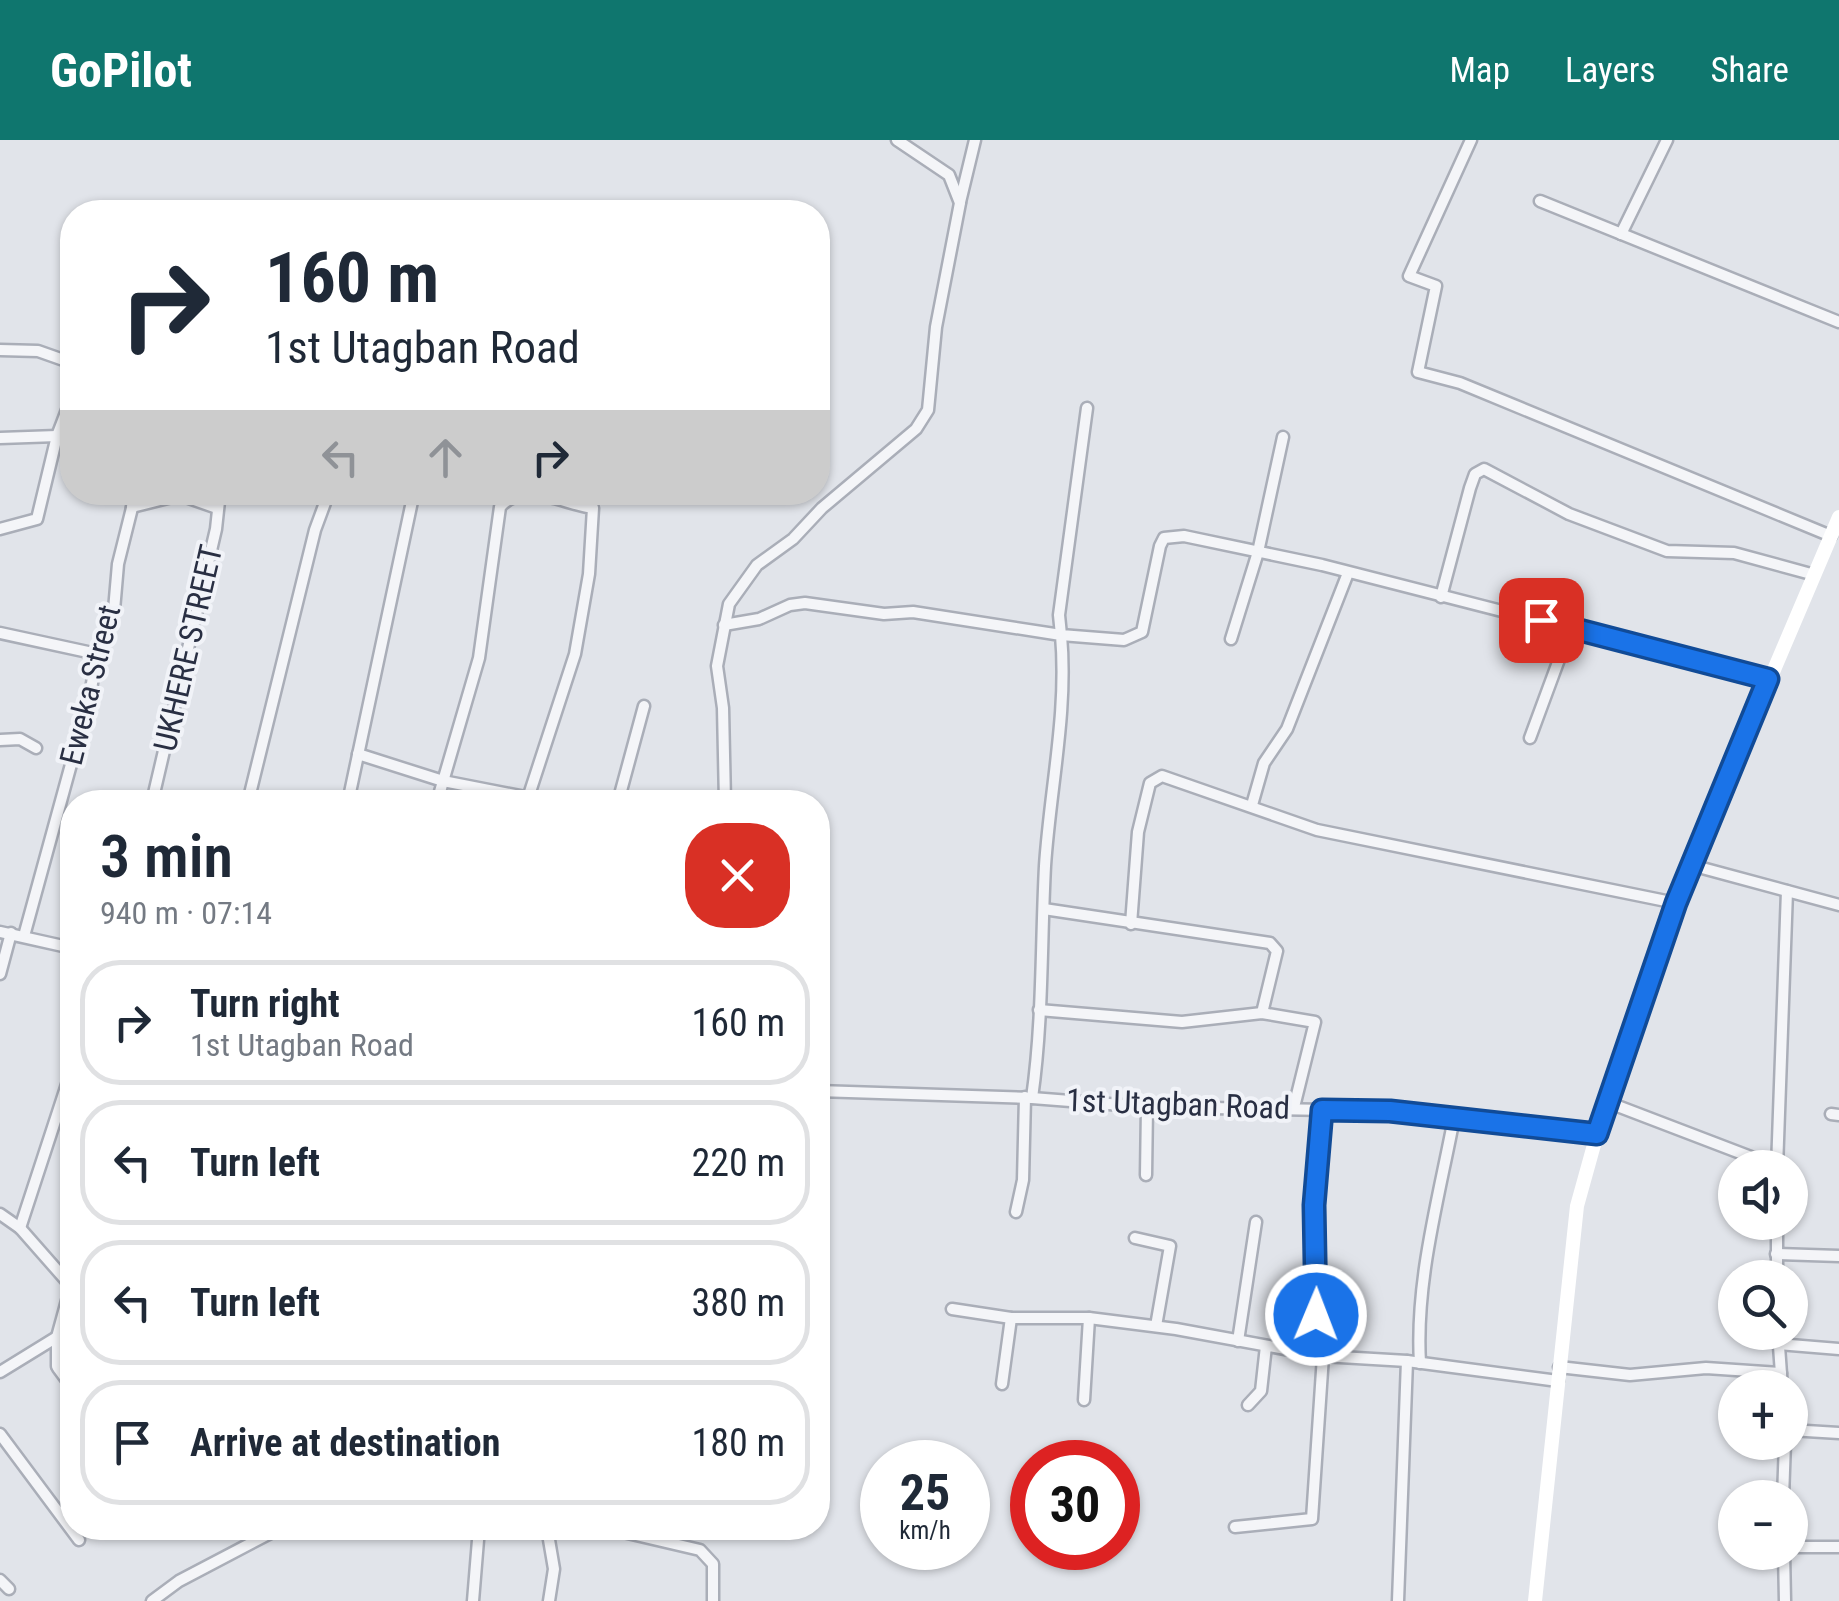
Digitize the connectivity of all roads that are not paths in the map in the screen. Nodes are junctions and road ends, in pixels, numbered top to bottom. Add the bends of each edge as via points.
1 (897, 140) edge
2 (974, 140) edge
3 (1471, 140) edge
4 (1668, 140) edge
5 (1540, 201) dead end
6 (960, 203) junction
7 (1621, 234) junction
8 (1839, 322) edge
9 (0, 350) edge
10 (60, 359) edge
11 (1087, 408) dead end
12 (60, 428) edge
13 (57, 436) junction
14 (1283, 437) dead end
15 (0, 438) edge
16 (830, 501) edge
17 (136, 505) edge
18 (208, 505) edge
19 (218, 505) edge
20 (325, 505) edge
21 (411, 505) edge
22 (502, 505) edge
23 (572, 505) edge
24 (826, 505) edge
25 (132, 507) joint
26 (217, 508) junction
27 (1839, 517) edge
28 (0, 529) edge
29 (1832, 546) edge
30 (1258, 552) junction
31 (1348, 573) junction
32 (1812, 574) junction
33 (1441, 597) junction
34 (724, 625) junction
35 (1571, 627) junction
36 (0, 633) edge
37 (1061, 635) junction
38 (1230, 639) dead end
39 (97, 654) junction
40 (1768, 679) junction
41 (644, 706) dead end
42 (1530, 738) dead end
43 (0, 740) edge
44 (36, 748) dead end
45 (358, 754) junction
46 (443, 781) junction
47 (64, 790) edge
48 (155, 790) edge
49 (251, 790) edge
50 (350, 790) edge
51 (440, 790) edge
52 (498, 790) edge
53 (531, 790) edge
54 (621, 790) edge
55 (725, 790) edge
56 (60, 805) edge
57 (1252, 805) junction
58 (1691, 865) junction
59 (1786, 891) junction
60 (1676, 903) junction
61 (1839, 905) edge
62 (1044, 908) junction
63 (1132, 924) junction
64 (5, 932) edge
65 (24, 936) junction
66 (60, 945) edge
67 (0, 974) edge
68 (1040, 1010) junction
69 (1262, 1013) junction
70 (830, 1091) edge
71 (1028, 1097) junction
72 (1607, 1102) junction
73 (60, 1106) edge
74 (1147, 1107) junction
75 (1294, 1107) junction
76 (1322, 1110) junction
77 (1454, 1118) junction
78 (1597, 1134) junction
79 (1733, 1150) edge
80 (1778, 1150) edge
81 (1146, 1176) dead end
82 (1016, 1212) dead end
83 (0, 1214) edge
84 (1256, 1222) dead end
85 (20, 1228) junction
86 (1135, 1238) dead end
87 (1776, 1240) edge
88 (1776, 1254) junction
89 (1839, 1256) edge
90 (1776, 1260) edge
91 (60, 1270) edge
92 (952, 1310) dead end
93 (1012, 1318) junction
94 (1089, 1318) junction
95 (60, 1326) edge
96 (1156, 1326) junction
97 (57, 1337) junction
98 (1238, 1341) junction
99 (1808, 1343) edge
100 (1266, 1346) junction
101 (1839, 1349) edge
102 (1319, 1356) junction
103 (1407, 1361) junction
104 (1420, 1362) junction
105 (57, 1366) junction
106 (60, 1367) edge
107 (60, 1370) edge
108 (1736, 1370) edge
109 (0, 1372) edge
110 (1559, 1374) junction
111 (1002, 1384) dead end
112 (1084, 1400) dead end
113 (1248, 1405) dead end
114 (1808, 1431) edge
115 (1839, 1432) edge
116 (0, 1434) edge
117 (60, 1515) edge
118 (1234, 1528) dead end
119 (257, 1540) edge
120 (477, 1540) edge
121 (549, 1540) edge
122 (657, 1540) edge
123 (1808, 1547) edge
124 (1839, 1548) edge
125 (1784, 1570) edge
126 (0, 1580) edge
127 (9, 1590) dead end
128 (152, 1601) edge
129 (473, 1601) edge
130 (549, 1601) edge
131 (712, 1601) edge
132 (1398, 1601) edge
133 (1535, 1601) edge
134 (1785, 1601) edge

1 - 6 street via 948,175
2 - 6 street
3 - 29 street via 1409,276 1436,286 1418,372 1460,383
4 - 7 street
5 - 7 street
6 - 16 street via 928,410 916,429
7 - 8 street
9 - 10 street
11 - 37 street
12 - 13 street
13 - 15 street
13 - 28 street via 37,519
14 - 30 street
17 - 25 street
18 - 26 street
19 - 26 street, UKHERE STREET
20 - 49 street
21 - 45 street
22 - 46 street via 480,658
23 - 53 street via 594,508 589,574 575,654
24 - 34 street via 757,565 729,604
25 - 39 street, Eweka Street via 114,610
26 - 48 street, UKHERE STREET
27 - 29 main road
29 - 32 main road
30 - 31 street
30 - 37 street via 1164,538 1142,632 1124,640
30 - 38 street
31 - 33 street
31 - 57 street
32 - 33 street via 1734,554 1667,551 1569,514 1484,469 1470,488
32 - 40 main road
33 - 35 street
34 - 37 street via 805,603
34 - 55 street via 717,666
35 - 40 street
35 - 42 street
36 - 39 street
37 - 62 street via 1058,769
39 - 47 street, Eweka Street
40 - 58 main road
41 - 54 street
43 - 44 street via 20,738
45 - 46 street
45 - 50 street
46 - 51 street
46 - 52 street
56 - 65 street, Eweka Street
57 - 60 street via 1316,830
57 - 63 street via 1155,778 1138,832
58 - 59 street
58 - 60 main road
59 - 61 street
59 - 80 street
60 - 72 main road
62 - 63 street
62 - 68 street
63 - 69 street via 1270,943 1277,950
64 - 65 street
64 - 67 street
65 - 66 street
68 - 69 street via 1182,1022
68 - 71 street
69 - 75 street via 1316,1025
70 - 71 street, 1st Utagban Road
71 - 74 street, 1st Utagban Road
71 - 82 street
72 - 78 main road
72 - 79 street
73 - 85 street
74 - 75 street, 1st Utagban Road
74 - 81 street
75 - 76 street, 1st Utagban Road
76 - 77 street, 1st Utagban Road
76 - 102 street via 1314,1205
77 - 78 street, 1st Utagban Road
77 - 104 street via 1433,1228
78 - 110 main road via 1577,1206
83 - 85 street
84 - 98 street
85 - 91 street
86 - 96 street via 1170,1246
87 - 88 street
88 - 89 street
88 - 90 street
92 - 93 street
93 - 94 street
93 - 111 street
94 - 96 street
94 - 112 street
95 - 97 street
96 - 98 street
97 - 105 street
97 - 109 street
98 - 100 street
99 - 101 street
100 - 102 street
100 - 113 street via 1261,1390
102 - 103 street
102 - 118 street via 1312,1520
103 - 104 street
103 - 132 street
104 - 110 street
105 - 106 street
105 - 107 street
108 - 110 street
110 - 133 main road
114 - 115 street
116 - 117 street
119 - 128 street
120 - 129 street
121 - 130 street
122 - 131 street via 700,1550 712,1564
123 - 124 street
125 - 134 street
126 - 127 street

